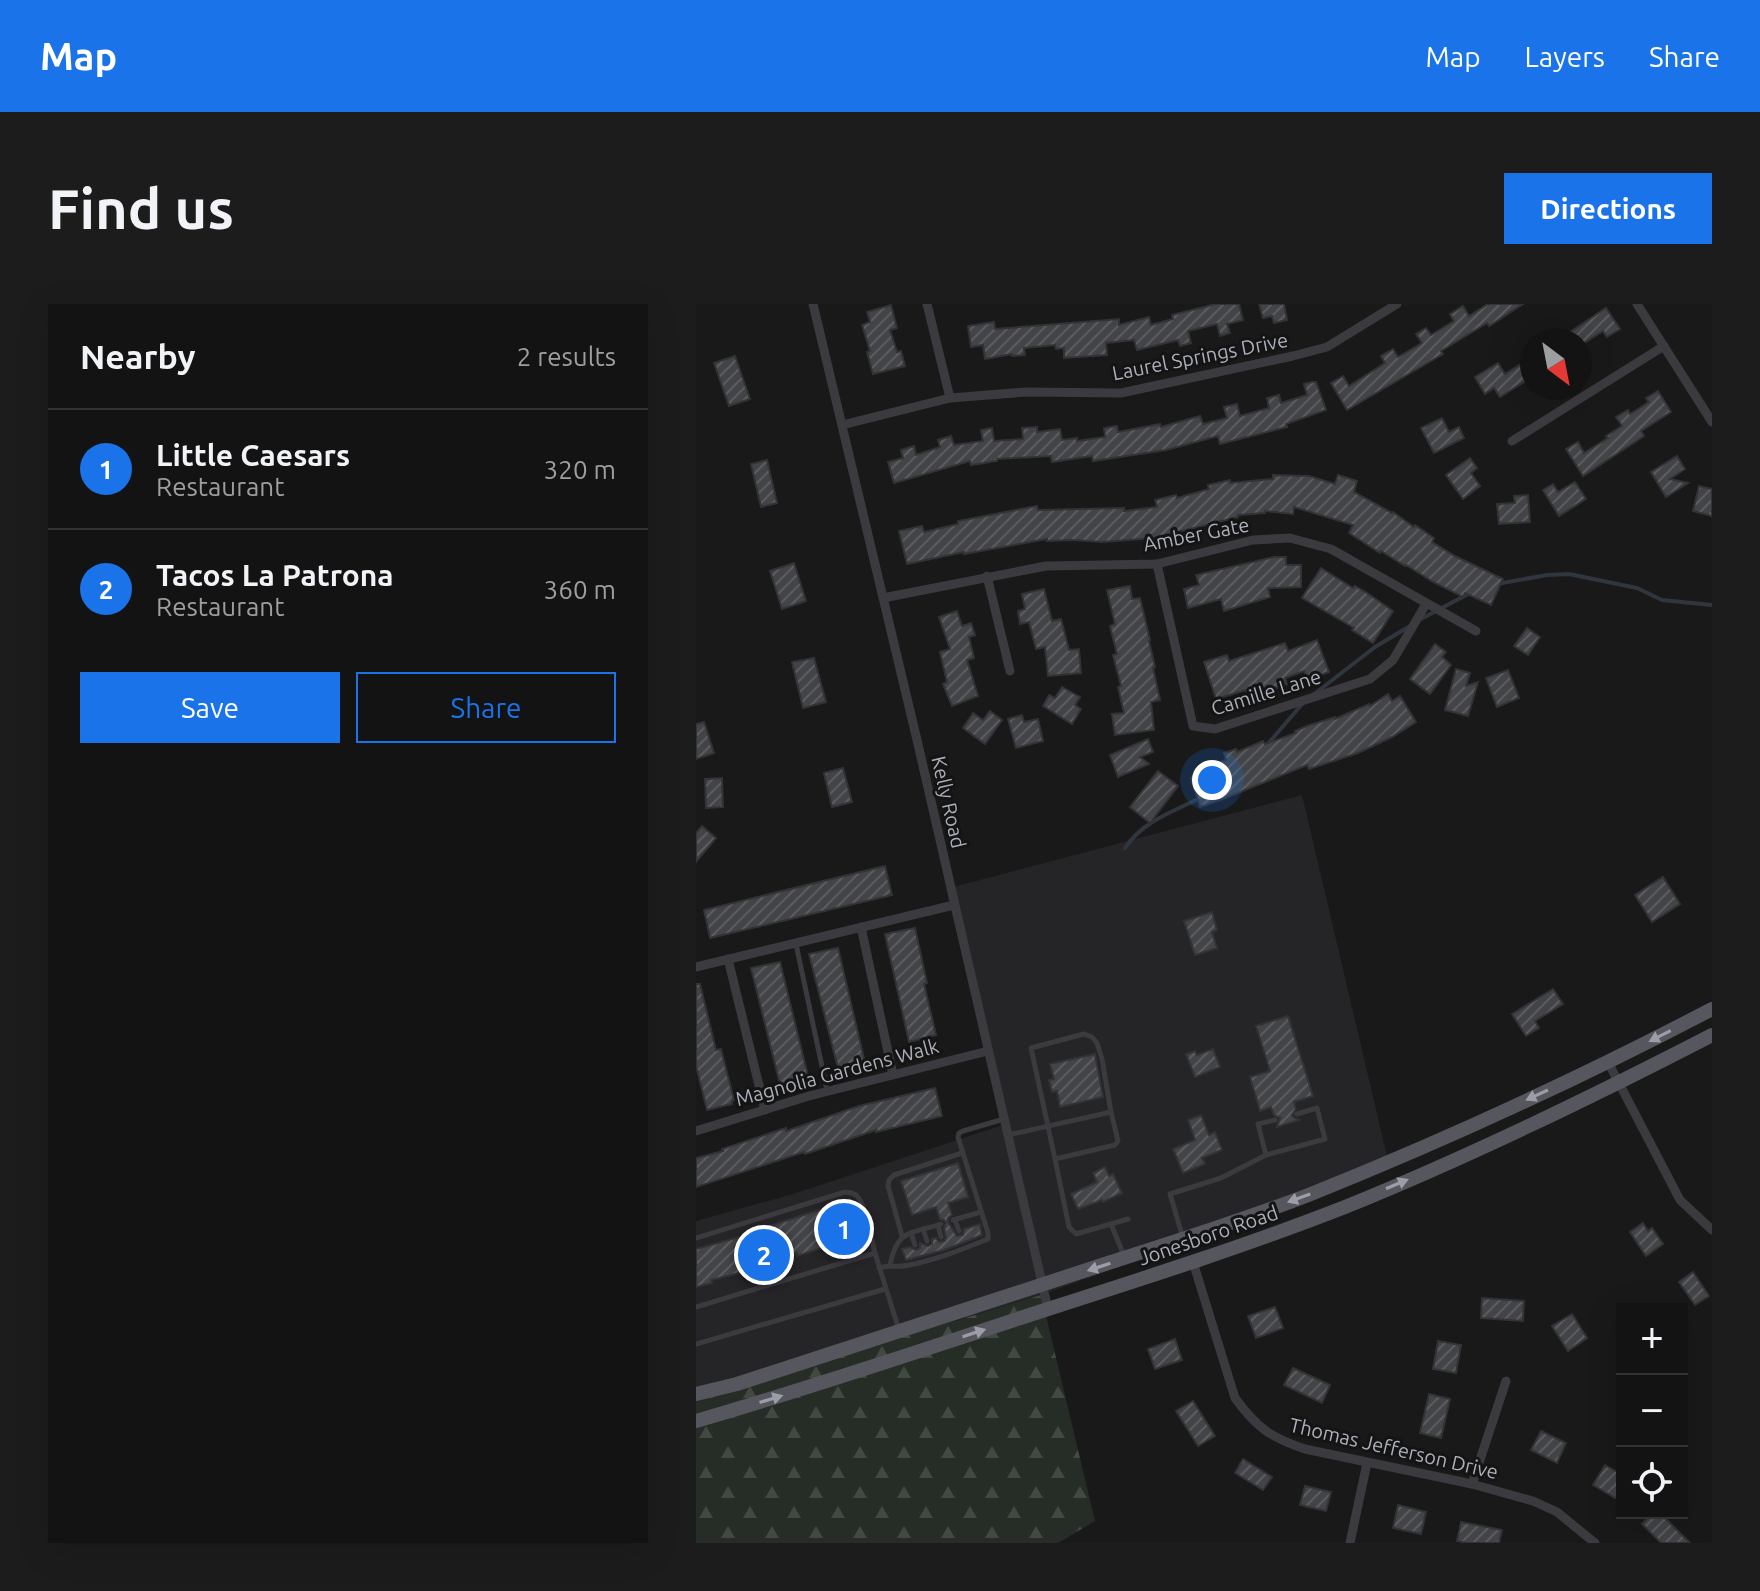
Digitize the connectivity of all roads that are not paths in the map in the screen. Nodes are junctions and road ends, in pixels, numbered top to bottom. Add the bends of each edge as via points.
1 (813, 304) edge
2 (927, 304) edge
3 (1397, 304) edge
4 (1637, 304) edge
5 (1664, 346) junction
6 (950, 398) junction
7 (1712, 422) edge
8 (842, 425) junction
9 (1512, 441) dead end
10 (1157, 564) junction
11 (987, 576) junction
12 (883, 598) junction
13 (1426, 604) junction
14 (1476, 631) dead end
15 (1010, 671) dead end
16 (954, 905) junction
17 (861, 927) junction
18 (796, 943) junction
19 (728, 959) junction
20 (696, 967) edge
21 (1712, 1009) edge
22 (1712, 1035) edge
23 (988, 1051) junction
24 (1608, 1062) junction
25 (893, 1075) junction
26 (1619, 1084) junction
27 (827, 1091) junction
28 (765, 1110) junction
29 (1111, 1112) junction
30 (1297, 1114) dead end
31 (1004, 1119) junction
32 (1275, 1120) dead end
33 (1047, 1125) junction
34 (696, 1131) edge
35 (1007, 1135) junction
36 (962, 1153) junction
37 (1266, 1155) junction
38 (1055, 1159) junction
39 (981, 1212) junction
40 (966, 1217) junction
41 (1128, 1219) dead end
42 (1111, 1224) junction
43 (969, 1228) dead end
44 (923, 1229) junction
45 (1712, 1230) edge
46 (959, 1231) dead end
47 (911, 1233) junction
48 (902, 1236) junction
49 (941, 1237) dead end
50 (696, 1238) edge
51 (1183, 1239) junction
52 (927, 1241) dead end
53 (915, 1245) dead end
54 (875, 1253) junction
55 (1125, 1258) junction
56 (1193, 1262) junction
57 (890, 1265) junction
58 (879, 1268) junction
59 (1043, 1285) junction
60 (885, 1289) junction
61 (696, 1307) edge
62 (1048, 1309) junction
63 (899, 1331) junction
64 (696, 1344) edge
65 (1506, 1381) dead end
66 (696, 1394) edge
67 (696, 1421) edge
68 (1367, 1463) junction
69 (1472, 1484) junction
70 (1350, 1543) edge
71 (1595, 1543) edge

1 - 8 street, Kelly Road
2 - 6 street
3 - 6 street, Laurel Springs Drive via 1327,347 1121,393
4 - 5 street
5 - 7 street
5 - 9 street
6 - 8 street, Laurel Springs Drive
8 - 12 street, Kelly Road
10 - 11 street, Amber Gate via 1046,566
10 - 13 street, Amber Gate via 1253,540 1290,538 1331,549
10 - 13 street, Camille Lane via 1193,726 1215,729 1370,679 1393,660
11 - 12 street, Amber Gate
11 - 15 street
12 - 16 street, Kelly Road
13 - 14 street, Amber Gate
16 - 17 street
16 - 23 street, Kelly Road
17 - 18 street
17 - 25 street
18 - 19 street
18 - 27 lane
19 - 20 street
19 - 28 street
21 -> 24 main road, Jonesboro Road
22 - 26 main road, Jonesboro Road
23 - 25 street, Magnolia Gardens Walk
23 - 31 street, Kelly Road
24 - 26 street
24 -> 51 main road, Jonesboro Road via 1368,1170
25 - 27 street, Magnolia Gardens Walk
26 - 45 street via 1680,1200
56 -> 26 main road, Jonesboro Road via 1348,1206
27 - 28 street, Magnolia Gardens Walk
28 - 34 street, Magnolia Gardens Walk
29 - 33 lane
29 - 33 lane via 1097,1043 1084,1034 1031,1048
29 - 38 lane via 1115,1145
30 - 37 lane via 1317,1108 1325,1139
31 - 35 street, Kelly Road
31 - 36 lane via 959,1133
32 - 37 lane via 1258,1124
33 - 35 lane
33 - 38 lane
35 - 59 street, Kelly Road
36 - 39 lane
36 - 48 lane via 889,1180
37 - 51 lane via 1221,1178 1170,1194
38 - 42 lane via 1071,1232
39 - 40 lane
39 - 57 lane via 988,1239 904,1267
40 - 43 lane
40 - 46 lane via 954,1220
41 - 42 lane
42 - 55 lane
44 - 47 lane
44 - 49 lane via 939,1224
44 - 52 lane
47 - 48 lane
47 - 53 lane
48 - 57 lane
50 - 54 lane via 845,1192 853,1193 862,1207
51 - 55 main road, Jonesboro Road
54 - 58 lane
54 - 61 lane
55 -> 59 main road, Jonesboro Road
56 - 62 main road, Jonesboro Road
56 - 68 street, Thomas Jefferson Drive via 1235,1398 1245,1412 1280,1441
57 - 58 lane
58 - 60 lane
59 - 62 street, Kelly Road
59 - 63 main road, Jonesboro Road
60 - 63 lane
60 - 64 lane
67 -> 62 main road, Jonesboro Road
63 - 66 main road, Jonesboro Road
65 - 69 street
68 - 69 street, Thomas Jefferson Drive
68 - 70 street
69 - 71 street, Thomas Jefferson Drive via 1557,1512

